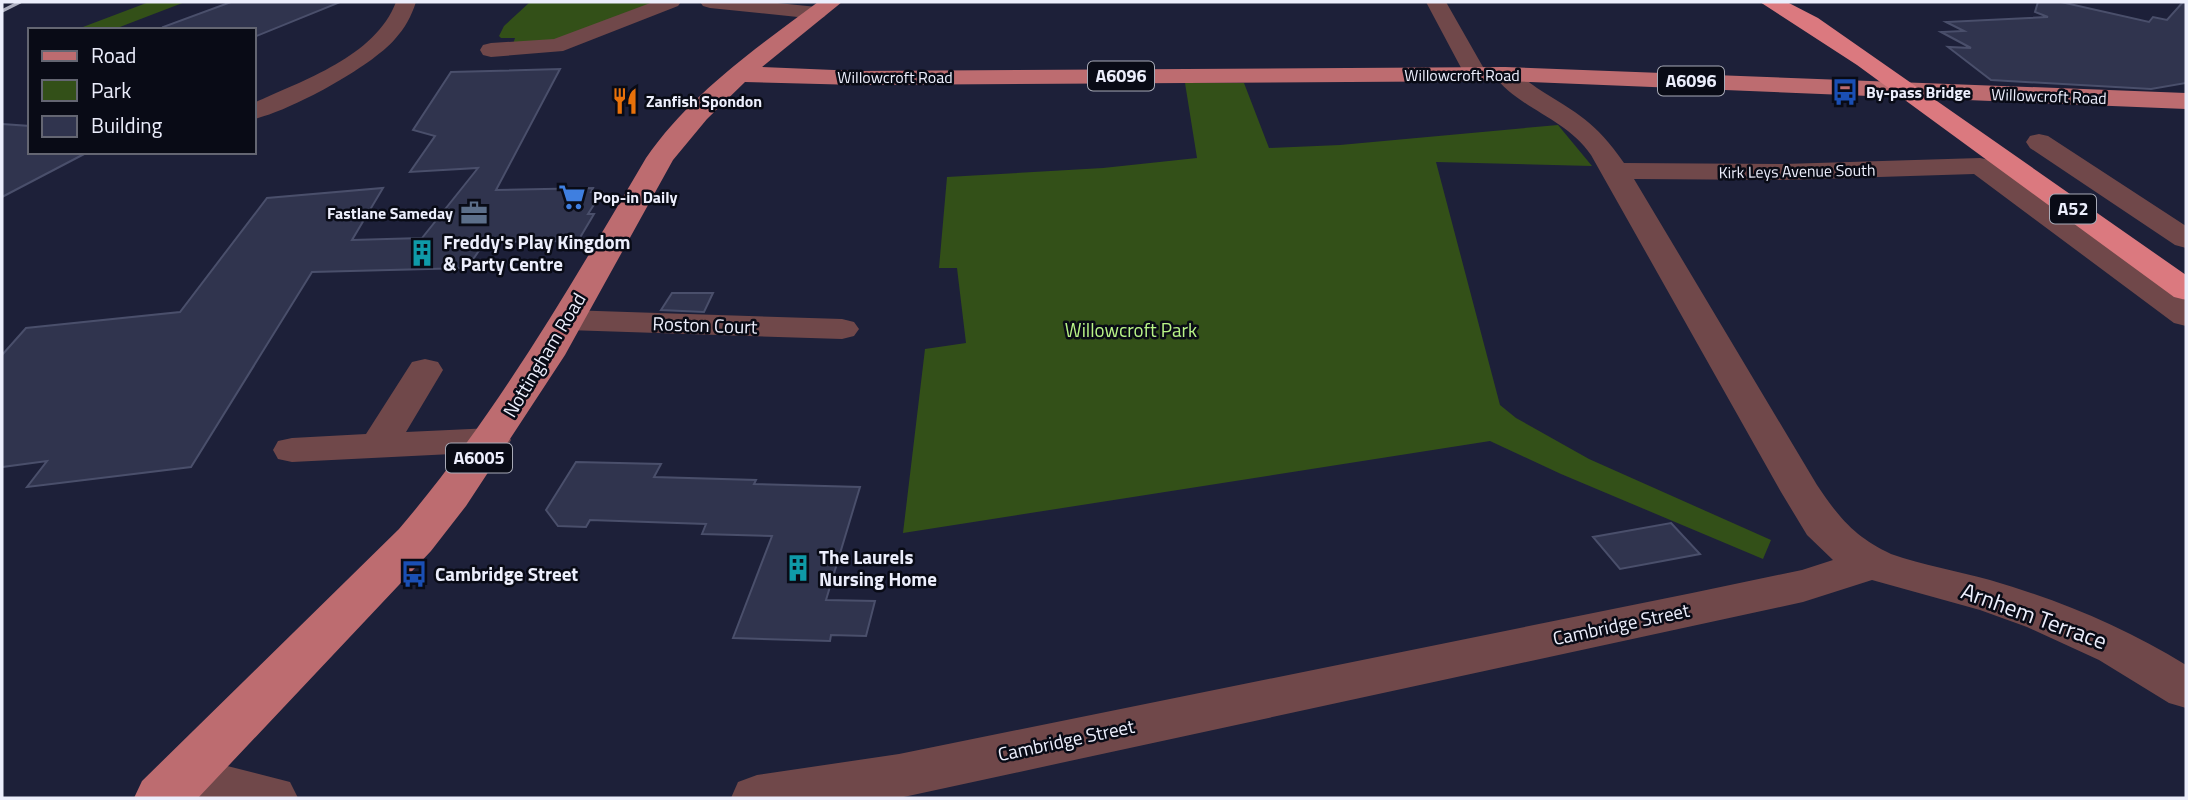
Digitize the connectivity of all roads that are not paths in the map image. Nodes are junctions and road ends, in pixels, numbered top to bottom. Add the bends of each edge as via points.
1 (407, 2) edge
2 (671, 2) edge
3 (710, 2) edge
4 (1436, 2) edge
5 (1771, 2) edge
6 (1796, 2) edge
7 (824, 7) edge
8 (491, 50) dead end
9 (1877, 60) junction
10 (737, 74) junction
11 (1490, 74) junction
12 (2186, 101) edge
13 (256, 111) edge
14 (1968, 134) junction
15 (2039, 142) dead end
16 (1980, 166) junction
17 (1615, 170) junction
18 (2186, 239) edge
19 (2186, 263) edge
20 (2186, 289) edge
21 (2186, 316) edge
22 (567, 320) junction
23 (842, 329) dead end
24 (425, 370) dead end
25 (492, 440) junction
26 (378, 446) junction
27 (292, 450) dead end
28 (1872, 564) junction
29 (2186, 689) edge
30 (173, 788) edge
31 (271, 798) edge
32 (757, 798) edge

1 - 13 street via 405,13 369,52
2 - 8 street via 555,46
3 - 7 street
4 - 11 street
5 - 9 highway, A52
6 - 9 highway, A52
7 - 10 main road, Nottingham Road / A6005
9 - 14 highway, A52
10 - 11 main road, Willowcroft Road / A6096 via 845,78
10 - 22 main road, Nottingham Road / A6005 via 682,127 660,158
11 - 12 main road, Willowcroft Road / A6096
11 - 17 street via 1588,133
14 - 16 street
14 - 19 highway, A52
14 - 20 highway, A52
15 - 18 street
16 - 17 street, Kirk Leys Avenue South via 1784,172
16 - 21 street
17 - 28 street via 1828,532
22 - 23 street, Roston Court
22 - 25 main road, Nottingham Road / A6005
24 - 26 street
25 - 26 street
25 - 30 main road, Nottingham Road / A6005 via 415,540
26 - 27 street
28 - 29 street, Arnhem Terrace via 2062,621 2112,643
28 - 32 street, Cambridge Street via 1803,586 1692,610 899,776
30 - 31 street

